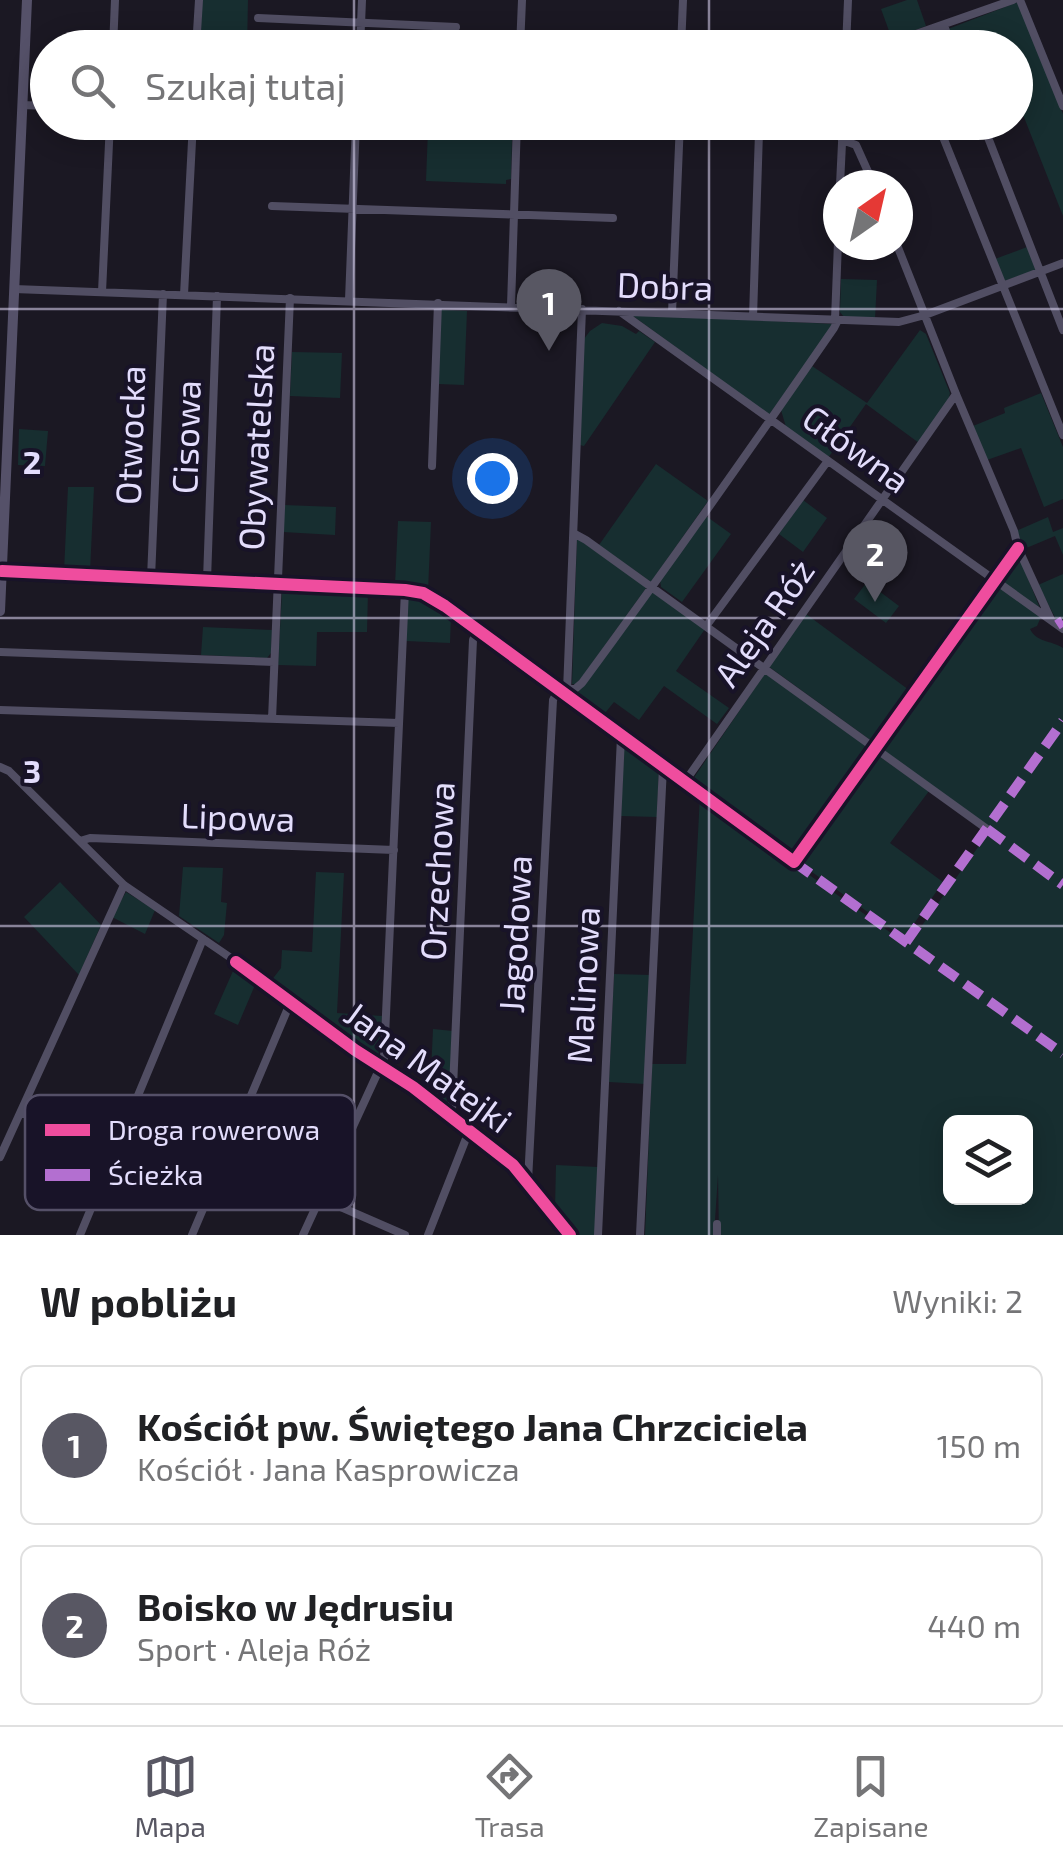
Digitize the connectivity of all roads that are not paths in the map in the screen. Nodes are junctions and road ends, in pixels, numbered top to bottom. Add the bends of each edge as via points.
1 (27, 0) edge
2 (115, 0) edge
3 (199, 0) edge
4 (362, 0) edge
5 (522, 0) edge
6 (683, 0) edge
7 (848, 0) edge
8 (1008, 1) edge
9 (258, 18) dead end
10 (361, 23) junction
11 (944, 25) junction
12 (456, 28) dead end
13 (114, 30) edge
14 (197, 30) edge
15 (361, 30) edge
16 (521, 30) edge
17 (682, 30) edge
18 (847, 30) edge
19 (933, 30) edge
20 (946, 30) edge
21 (1023, 30) edge
22 (1033, 49) edge
23 (22, 105) junction
24 (30, 105) edge
25 (1063, 106) edge
26 (109, 140) edge
27 (192, 140) edge
28 (355, 140) edge
29 (516, 140) edge
30 (679, 140) edge
31 (760, 140) edge
32 (842, 140) edge
33 (846, 140) edge
34 (944, 140) edge
35 (989, 140) edge
36 (841, 170) edge
37 (867, 170) edge
38 (272, 206) dead end
39 (352, 209) junction
40 (514, 214) junction
41 (614, 218) dead end
42 (838, 260) edge
43 (903, 260) edge
44 (1063, 263) edge
45 (1040, 272) junction
46 (1003, 284) junction
47 (14, 289) junction
48 (102, 292) junction
49 (163, 294) junction
50 (184, 295) junction
51 (217, 296) junction
52 (290, 298) junction
53 (349, 300) junction
54 (438, 303) junction
55 (512, 306) junction
56 (582, 309) junction
57 (619, 311) junction
58 (672, 313) junction
59 (925, 316) junction
60 (753, 317) junction
61 (836, 320) junction
62 (1063, 330) edge
63 (956, 394) junction
64 (771, 420) junction
65 (1063, 435) edge
66 (826, 462) junction
67 (432, 466) dead end
68 (883, 500) junction
69 (575, 534) junction
70 (1018, 548) junction
71 (2, 571) edge
72 (152, 578) junction
73 (207, 580) junction
74 (994, 582) junction
75 (277, 584) junction
76 (652, 586) junction
77 (405, 590) junction
78 (0, 610) edge
79 (1052, 622) junction
80 (707, 626) junction
81 (1063, 628) edge
82 (476, 630) junction
83 (0, 652) edge
84 (274, 662) junction
85 (765, 667) junction
86 (564, 691) junction
87 (0, 710) edge
88 (272, 718) junction
89 (399, 723) junction
90 (621, 736) junction
91 (876, 748) junction
92 (663, 767) junction
93 (0, 768) edge
94 (684, 784) junction
95 (987, 829) dead end
96 (80, 841) junction
97 (394, 850) junction
98 (124, 885) junction
99 (203, 939) junction
100 (291, 1001) junction
101 (380, 1066) junction
102 (28, 1095) edge
103 (139, 1095) edge
104 (252, 1095) edge
105 (25, 1101) edge
106 (20, 1112) junction
107 (25, 1114) edge
108 (449, 1115) junction
109 (355, 1121) edge
110 (470, 1131) junction
111 (0, 1157) edge
112 (528, 1181) junction
113 (91, 1210) edge
114 (203, 1210) edge
115 (314, 1210) edge
116 (348, 1210) edge
117 (717, 1224) dead end
118 (566, 1233) edge
119 (80, 1235) edge
120 (192, 1235) edge
121 (303, 1235) edge
122 (406, 1235) edge
123 (428, 1235) edge
124 (598, 1235) edge
125 (640, 1235) edge
126 (717, 1235) edge

1 - 23 main road
2 - 13 street
3 - 14 street
4 - 10 street
5 - 16 street
6 - 17 street
7 - 18 street
8 - 11 street
8 - 21 street
9 - 10 street
10 - 12 street
10 - 15 street
11 - 19 street
11 - 20 street
22 - 25 street
23 - 24 street
23 - 47 main road
26 - 48 street
27 - 50 street
28 - 39 street
29 - 40 street
30 - 58 street
31 - 60 street
32 - 36 street
33 - 37 street via 856,146
34 - 46 street
35 - 45 street
38 - 39 street
39 - 40 street
39 - 53 street
40 - 41 street
40 - 55 street
42 - 61 street
43 - 59 street
44 - 45 street, Dobra
45 - 46 street, Dobra
45 - 62 street
46 - 59 street, Dobra
46 - 65 street
47 - 48 street, Dobra
47 - 71 main road
48 - 49 street, Dobra
49 - 50 street, Dobra
49 - 72 street, Otwocka
50 - 51 street, Dobra
51 - 52 street, Dobra
51 - 73 street, Cisowa
52 - 53 street, Dobra
52 - 75 street, Obywatelska
53 - 54 street, Dobra
54 - 55 street, Dobra
54 - 67 street
55 - 56 street, Dobra
56 - 57 street, Dobra
56 - 69 street, Jagodowa
57 - 58 street, Dobra
57 - 64 street, Główna
58 - 60 street, Dobra
59 - 61 street, Dobra
59 - 63 street
60 - 61 street, Dobra
61 - 64 street
63 - 68 street, Aleja Róż
63 - 70 street
64 - 66 street, Główna
64 - 76 street
66 - 68 street, Główna
66 - 80 street
68 - 74 street, Główna
68 - 85 street, Aleja Róż
69 - 76 street
69 - 86 street, Jagodowa
70 - 74 street
70 - 79 street
71 - 72 street
71 - 78 main road
72 - 73 street
73 - 75 street
74 - 79 street, Główna
74 - 91 street
75 - 77 street
75 - 84 street, Obywatelska
76 - 80 street
76 - 86 street via 582,683
77 - 82 street via 433,598
77 - 89 street
79 - 81 street, Główna
80 - 85 street
82 - 86 street
82 - 108 street, Orzechowa
83 - 84 street
84 - 88 street, Obywatelska
85 - 91 street
85 - 94 street, Aleja Róż
86 - 90 street
86 - 112 street, Jagodowa via 553,700
87 - 88 street
88 - 89 street
89 - 97 street
90 - 92 street
90 - 124 street, Malinowa
91 - 94 street via 794,862
91 - 95 street
92 - 94 street
92 - 125 street
93 - 96 street, Jana Matejki
96 - 97 street, Lipowa
96 - 98 street, Jana Matejki
97 - 101 street
98 - 99 street, Jana Matejki
98 - 102 street
99 - 100 street, Jana Matejki
99 - 103 street
100 - 101 street, Jana Matejki
100 - 104 street
101 - 108 street, Jana Matejki
101 - 109 street
105 - 106 street
106 - 107 street
106 - 111 street
108 - 110 street, Jana Matejki
110 - 112 street, Jana Matejki
110 - 123 street
112 - 118 street, Jana Matejki
113 - 119 street
114 - 120 street
115 - 121 street
116 - 122 street
117 - 126 street

